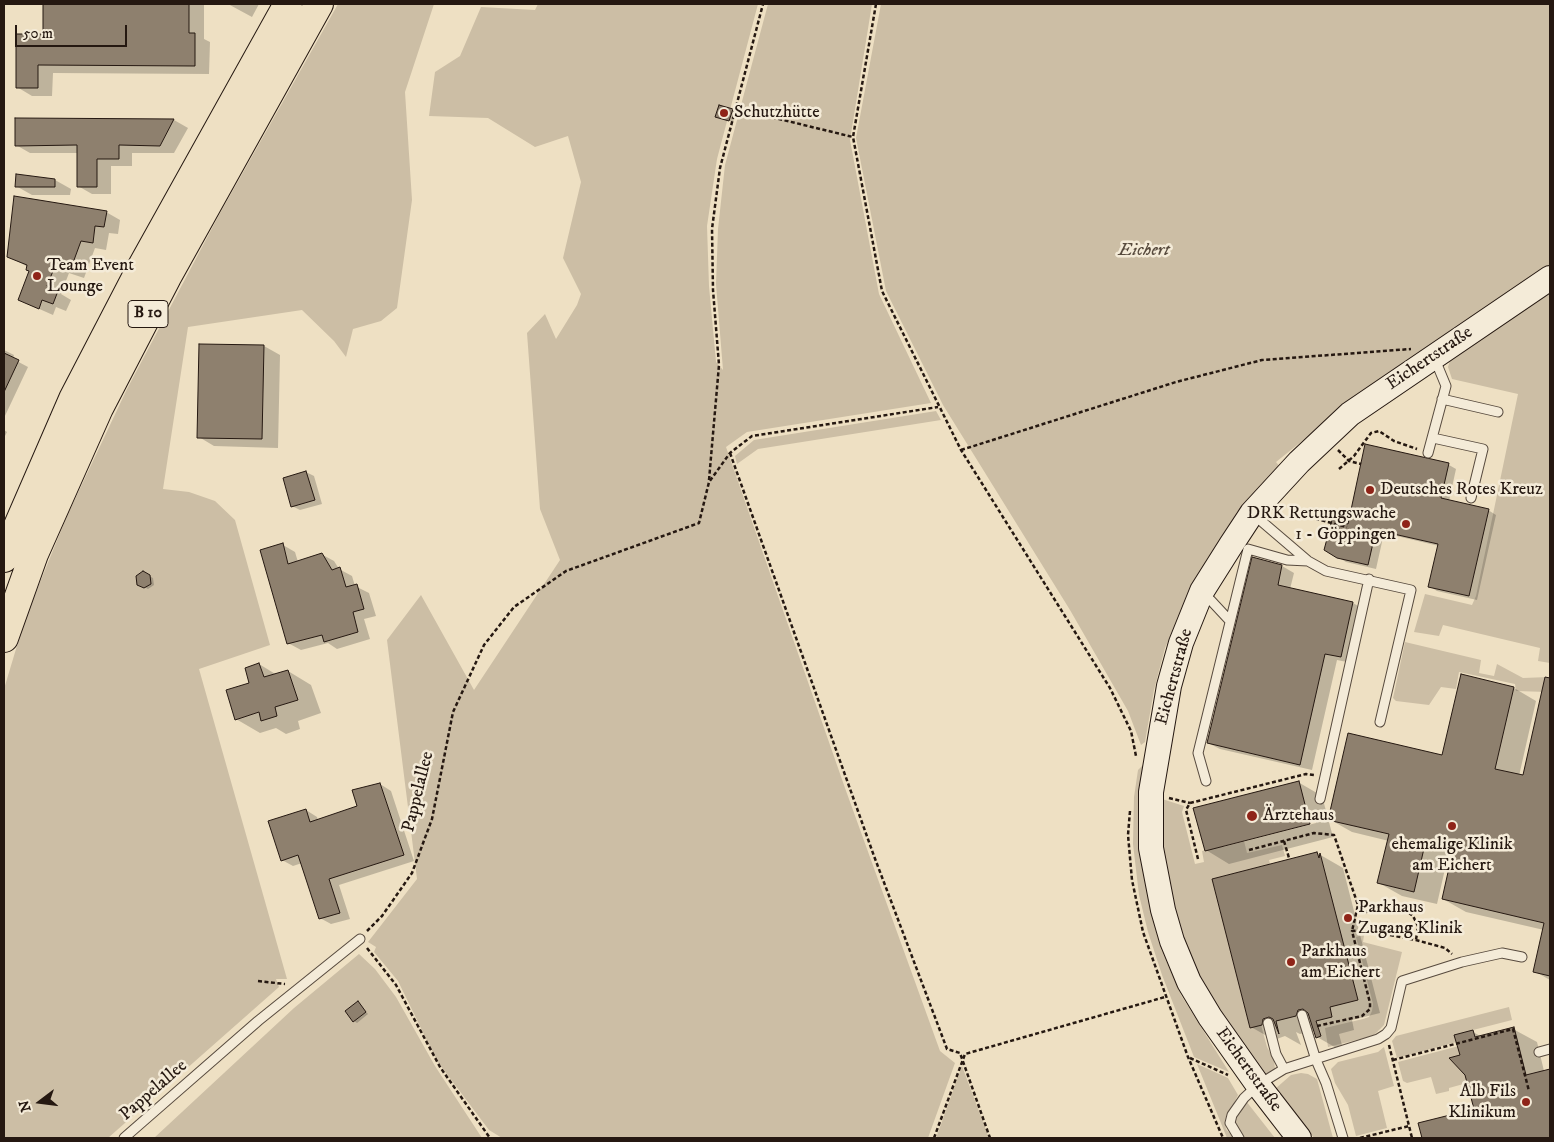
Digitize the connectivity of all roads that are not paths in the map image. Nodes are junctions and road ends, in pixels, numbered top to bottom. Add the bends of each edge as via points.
1 (288, 4) edge
2 (319, 4) edge
3 (1550, 278) edge
4 (1434, 357) junction
5 (1442, 399) junction
6 (1498, 412) dead end
7 (1433, 438) junction
8 (1428, 453) road end
9 (1471, 498) dead end
10 (1252, 513) junction
11 (4, 558) edge
12 (1308, 561) junction
13 (1369, 580) junction
14 (1202, 591) junction
15 (1230, 621) junction
16 (4, 638) edge
17 (1380, 722) dead end
18 (1206, 781) dead end
19 (1320, 800) dead end
20 (360, 939) road end
21 (1522, 957) dead end
22 (1302, 1015) dead end
23 (1268, 1023) dead end
24 (1550, 1049) edge
25 (1539, 1052) dead end
26 (1316, 1060) junction
27 (1284, 1069) junction
28 (1251, 1091) junction
29 (124, 1138) edge
30 (1239, 1138) edge
31 (1299, 1138) edge
32 (1343, 1138) edge

1 - 11 highway, B 10 via 141,268 74,399
2 - 16 highway, B 10 via 167,276 99,408 34,554
3 - 4 street, Eichertstraße
4 - 5 lane via 1446,386
4 - 10 street, Eichertstraße via 1350,414
5 - 6 lane
5 - 7 lane
7 - 8 lane
7 - 9 lane via 1483,449
10 - 12 lane
10 - 14 street, Eichertstraße
12 - 13 lane via 1326,571
12 - 15 lane via 1286,560 1248,549
13 - 17 lane via 1411,590
13 - 19 lane
14 - 15 lane
14 - 28 street, Eichertstraße via 1181,643 1169,686 1151,792 1151,848 1172,941 1189,982
15 - 18 lane via 1198,753
20 - 29 lane, Pappelallee
21 - 26 lane via 1502,954 1462,962 1402,981 1391,1028 1386,1034 1378,1040
22 - 26 lane
23 - 27 lane via 1276,1054
24 - 25 lane
26 - 27 lane
26 - 32 lane
27 - 28 lane
28 - 30 lane via 1230,1123
28 - 31 street, Eichertstraße

